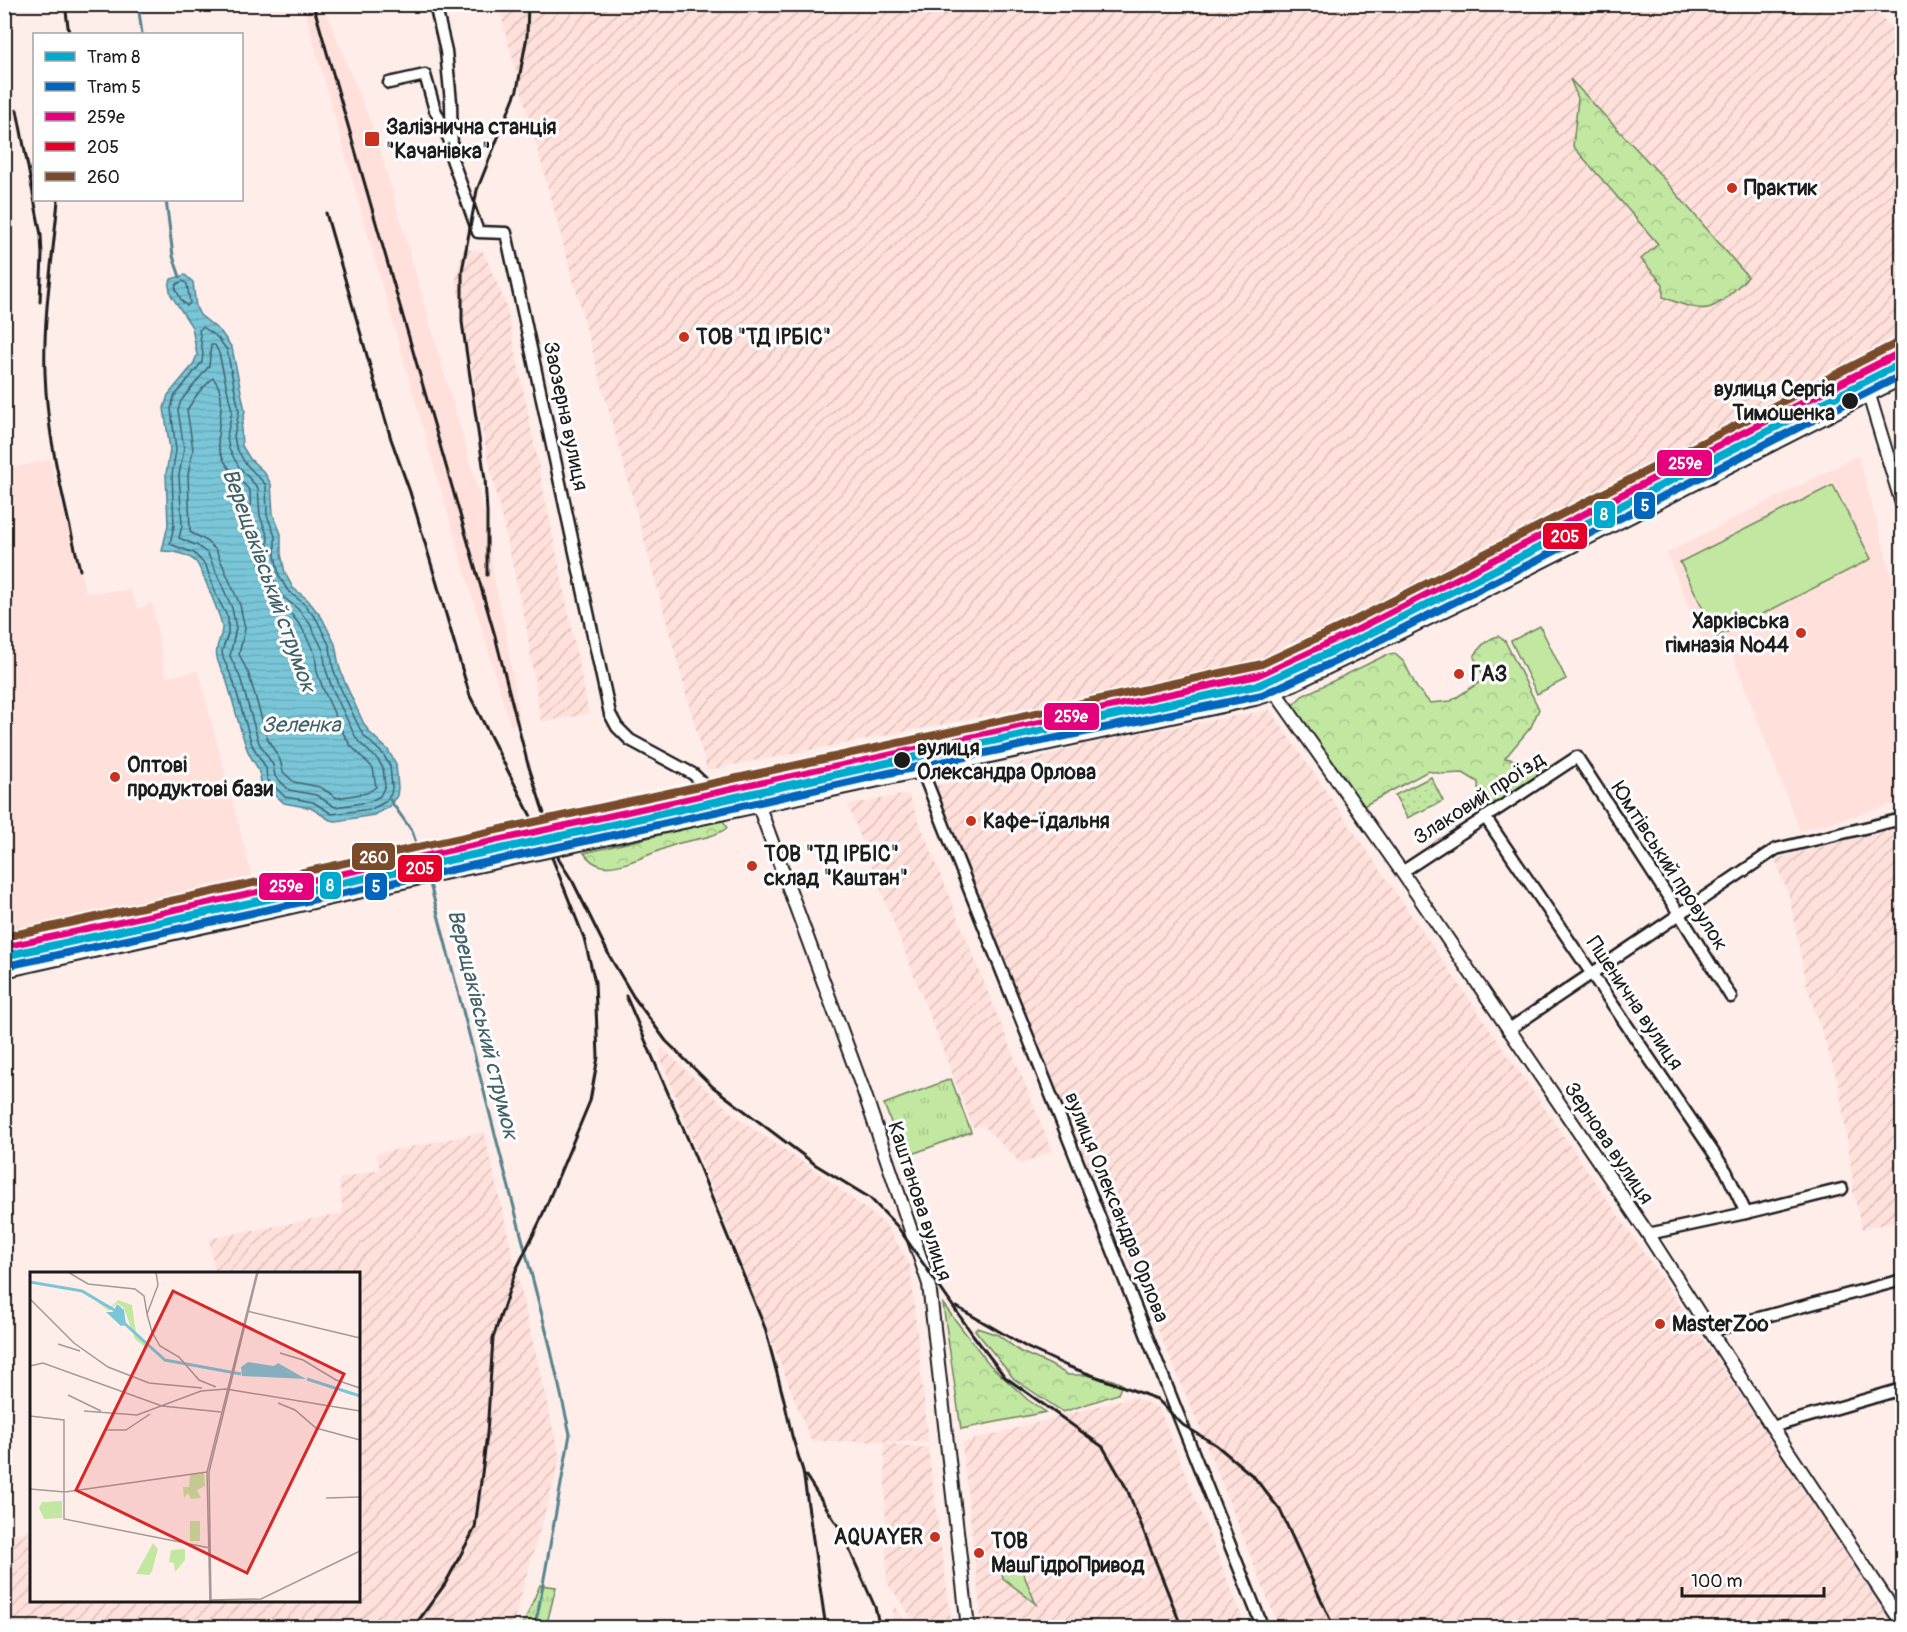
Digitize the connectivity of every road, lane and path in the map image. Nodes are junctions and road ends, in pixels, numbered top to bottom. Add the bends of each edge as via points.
1 (435, 4) edge
2 (389, 83) dead end
3 (452, 144) junction
4 (1902, 352) edge
5 (1902, 377) edge
6 (1854, 378) junction
7 (1869, 395) junction
8 (1902, 504) edge
9 (1236, 682) junction
10 (1275, 692) junction
11 (1240, 701) junction
12 (999, 731) junction
13 (1003, 751) junction
14 (1577, 758) joint
15 (921, 768) junction
16 (713, 793) junction
17 (758, 804) junction
18 (718, 813) junction
19 (1485, 817) junction
20 (1902, 819) edge
21 (1402, 872) junction
22 (1680, 915) junction
23 (4, 948) edge
24 (4, 970) edge
25 (1592, 975) junction
26 (1731, 997) dead end
27 (1508, 1030) junction
28 (1842, 1189) dead end
29 (1746, 1213) junction
30 (1648, 1234) junction
31 (1902, 1280) edge
32 (1710, 1331) junction
33 (1902, 1389) edge
34 (1772, 1427) junction
35 (1902, 1623) edge
36 (968, 1628) edge
37 (1263, 1628) edge

1 - 3 street, Заозерна вулиця via 446,51
2 - 3 street via 425,75 435,110
3 - 16 street, Заозерна вулиця via 452,159 478,232 506,233 610,714 630,740 683,766
4 - 6 main road
5 - 7 main road
6 - 7 street
6 - 9 main road via 1277,670
7 - 8 street
7 - 10 main road
9 - 11 main road
9 - 12 main road
10 - 11 main road
10 - 21 street, Зернова вулиця
11 - 13 main road
12 - 13 main road
12 - 16 main road
13 - 15 main road
14 - 19 street, Злаковий проїзд
14 - 22 street, Юмтівський провулок
15 - 17 main road
15 - 37 street, вулиця Олександра Орлова
16 - 18 street
16 - 23 main road, bridge
17 - 18 main road
17 - 36 street, Каштанова вулиця via 864,1092 929,1284
18 - 24 main road, bridge
19 - 21 street, Злаковий проїзд
19 - 25 street, Пшенична вулиця
20 - 22 street via 1776,849
21 - 27 street, Зернова вулиця
22 - 25 street
22 - 26 street, Юмтівський провулок
25 - 27 street
25 - 29 street, Пшенична вулиця via 1726,1171
27 - 30 street, Зернова вулиця
28 - 29 street
29 - 30 street
30 - 32 street, Зернова вулиця
31 - 32 street
32 - 34 street, Зернова вулиця
33 - 34 street
34 - 35 street, Зернова вулиця

